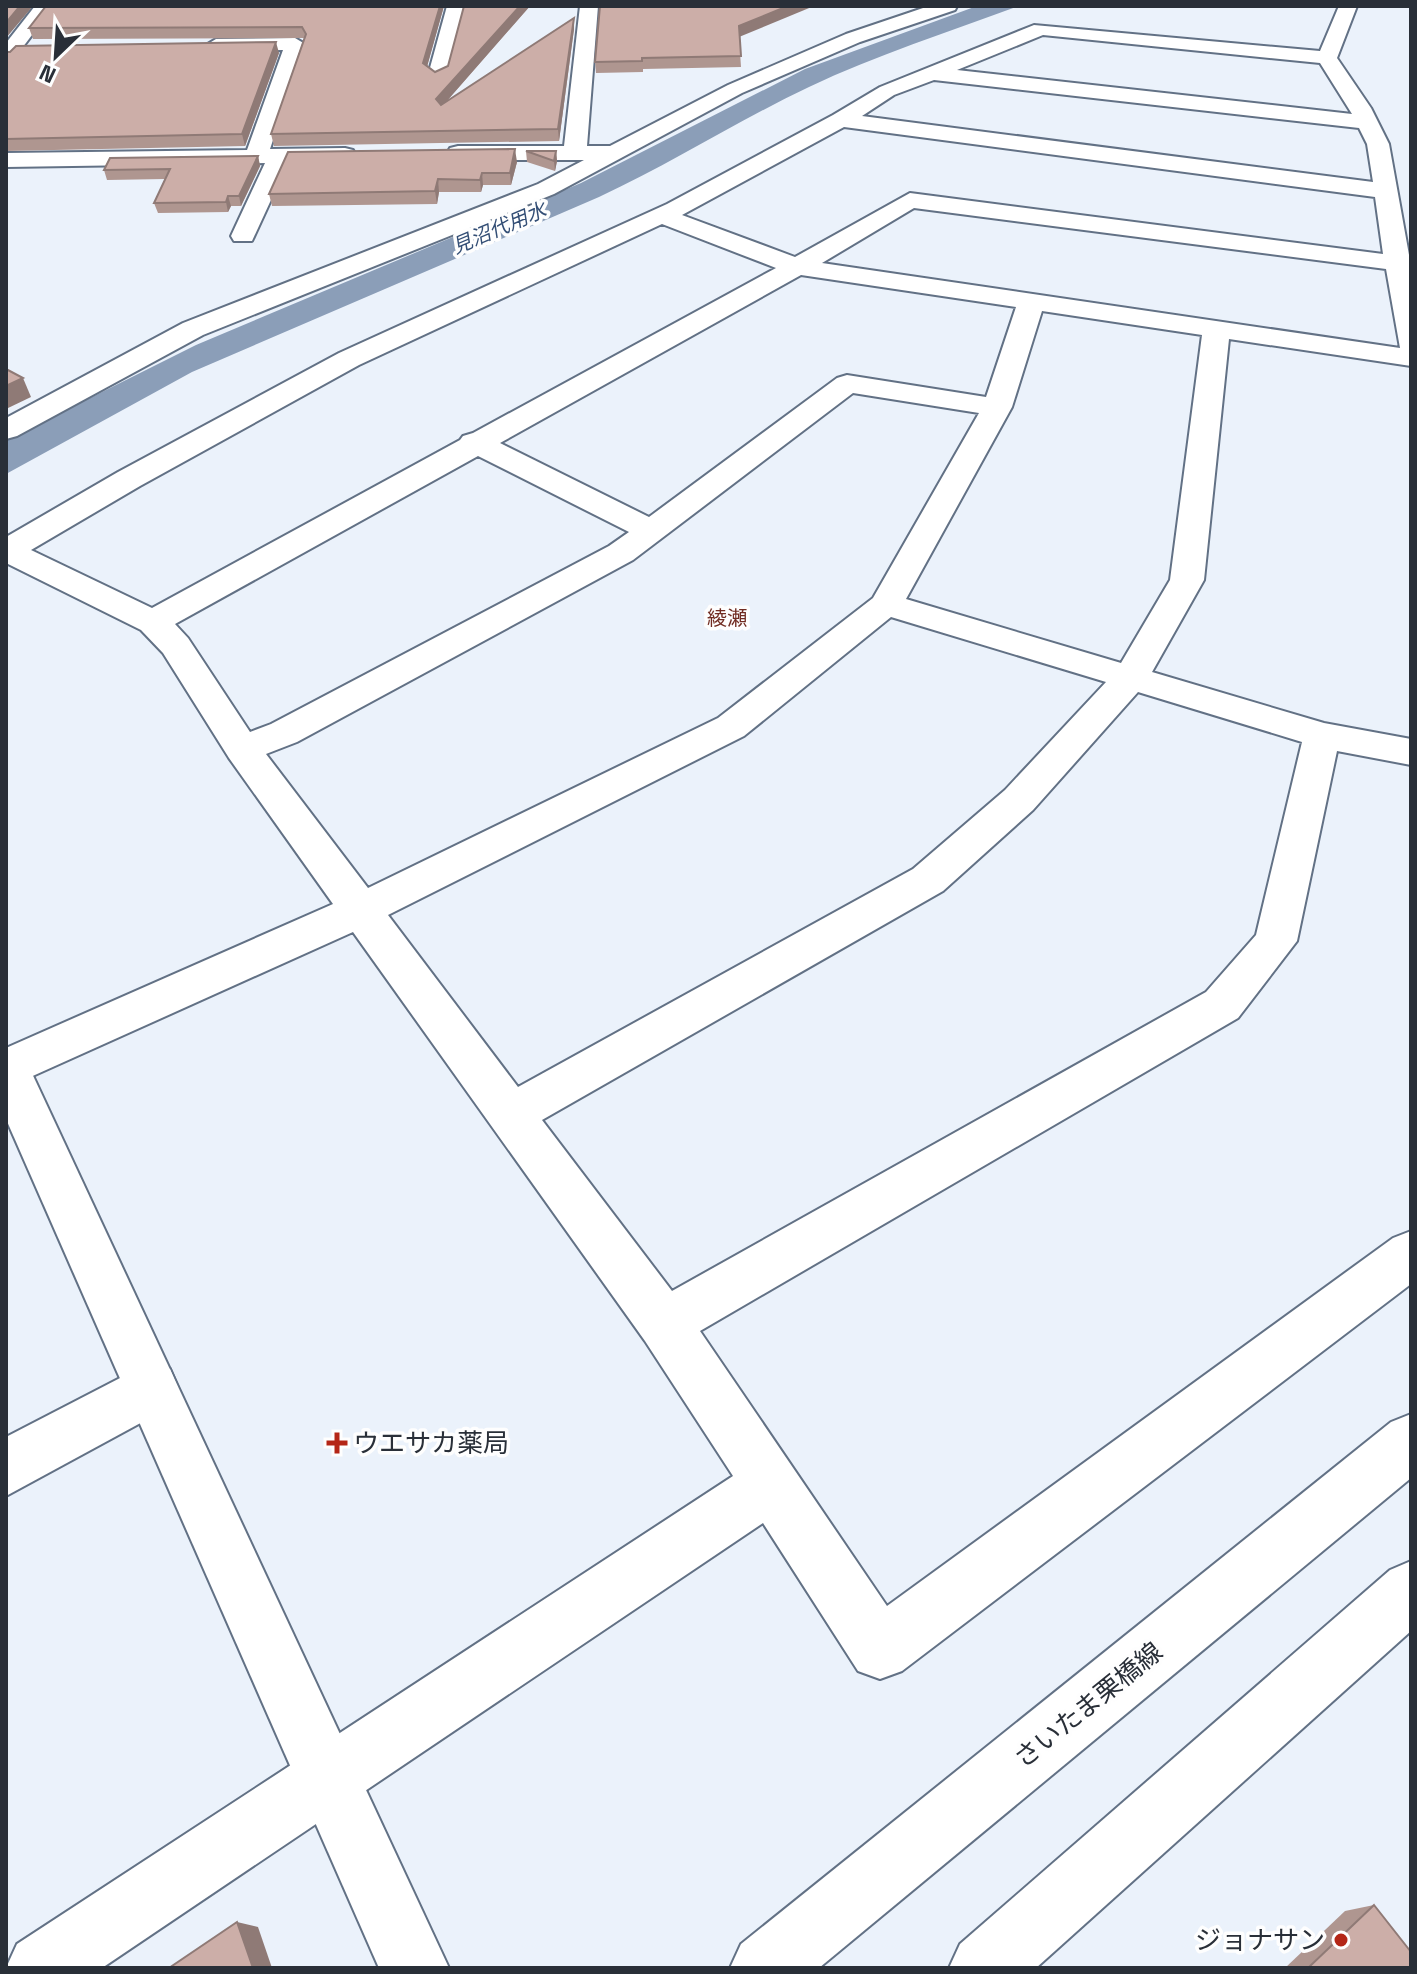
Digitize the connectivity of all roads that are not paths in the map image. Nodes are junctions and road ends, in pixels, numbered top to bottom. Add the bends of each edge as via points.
1 (45, 6) edge
2 (456, 6) edge
3 (589, 6) edge
4 (948, 6) edge
5 (1348, 6) edge
6 (201, 45) edge
7 (44, 47) edge
8 (9, 52) edge
9 (1327, 58) junction
10 (929, 74) junction
11 (438, 75) edge
12 (841, 120) junction
13 (1367, 122) junction
14 (575, 151) junction
15 (435, 153) edge
16 (615, 153) junction
17 (373, 154) edge
18 (268, 156) junction
19 (6, 160) edge
20 (1384, 191) junction
21 (662, 216) junction
22 (243, 236) dead end
23 (1397, 263) junction
24 (797, 267) junction
25 (1031, 303) junction
26 (1216, 330) junction
27 (1411, 344) edge
28 (1411, 358) edge
29 (997, 407) junction
30 (6, 430) edge
31 (474, 442) junction
32 (652, 531) junction
33 (7, 551) edge
34 (886, 604) junction
35 (153, 622) junction
36 (1130, 678) junction
37 (1322, 735) junction
38 (242, 749) junction
39 (1411, 752) edge
40 (361, 910) junction
41 (6, 1068) edge
42 (511, 1114) junction
43 (1411, 1254) edge
44 (664, 1323) junction
45 (151, 1388) junction
46 (1411, 1442) edge
47 (6, 1468) edge
48 (769, 1485) junction
49 (1411, 1591) edge
50 (326, 1778) junction
51 (41, 1968) edge
52 (414, 1968) edge
53 (765, 1968) edge
54 (984, 1968) edge

1 - 8 street
2 - 11 street
3 - 14 street
4 - 16 street via 775,72
5 - 9 street
6 - 18 street via 295,44
7 - 8 street
9 - 10 street via 1051,28
9 - 13 street
10 - 12 street via 887,91
10 - 13 street
12 - 20 street
12 - 21 street
13 - 20 street via 1378,144
14 - 15 street
14 - 16 street
16 - 30 street via 546,189 193,329
17 - 18 street
18 - 19 street
18 - 22 street
20 - 23 street
21 - 24 street
21 - 33 street via 349,359
23 - 24 street via 910,200
23 - 27 street
24 - 25 street
24 - 31 street
25 - 26 street
25 - 29 street
26 - 28 street
26 - 36 street via 1187,580
29 - 32 street via 847,384
29 - 34 street
31 - 32 street
31 - 35 street
32 - 38 street via 621,553 298,725
33 - 35 street
34 - 36 street
34 - 40 street via 731,727
35 - 38 street via 176,646
36 - 37 street
36 - 42 street via 1019,800 928,880
37 - 39 street
37 - 44 street via 1276,941 1222,1005
38 - 40 street
40 - 41 street
40 - 42 street
41 - 45 street
42 - 44 street
43 - 48 street via 880,1649
44 - 48 street
45 - 47 street
45 - 50 street
46 - 53 street, さいたま栗橋線
48 - 50 street
49 - 54 street
50 - 51 street
50 - 52 street

